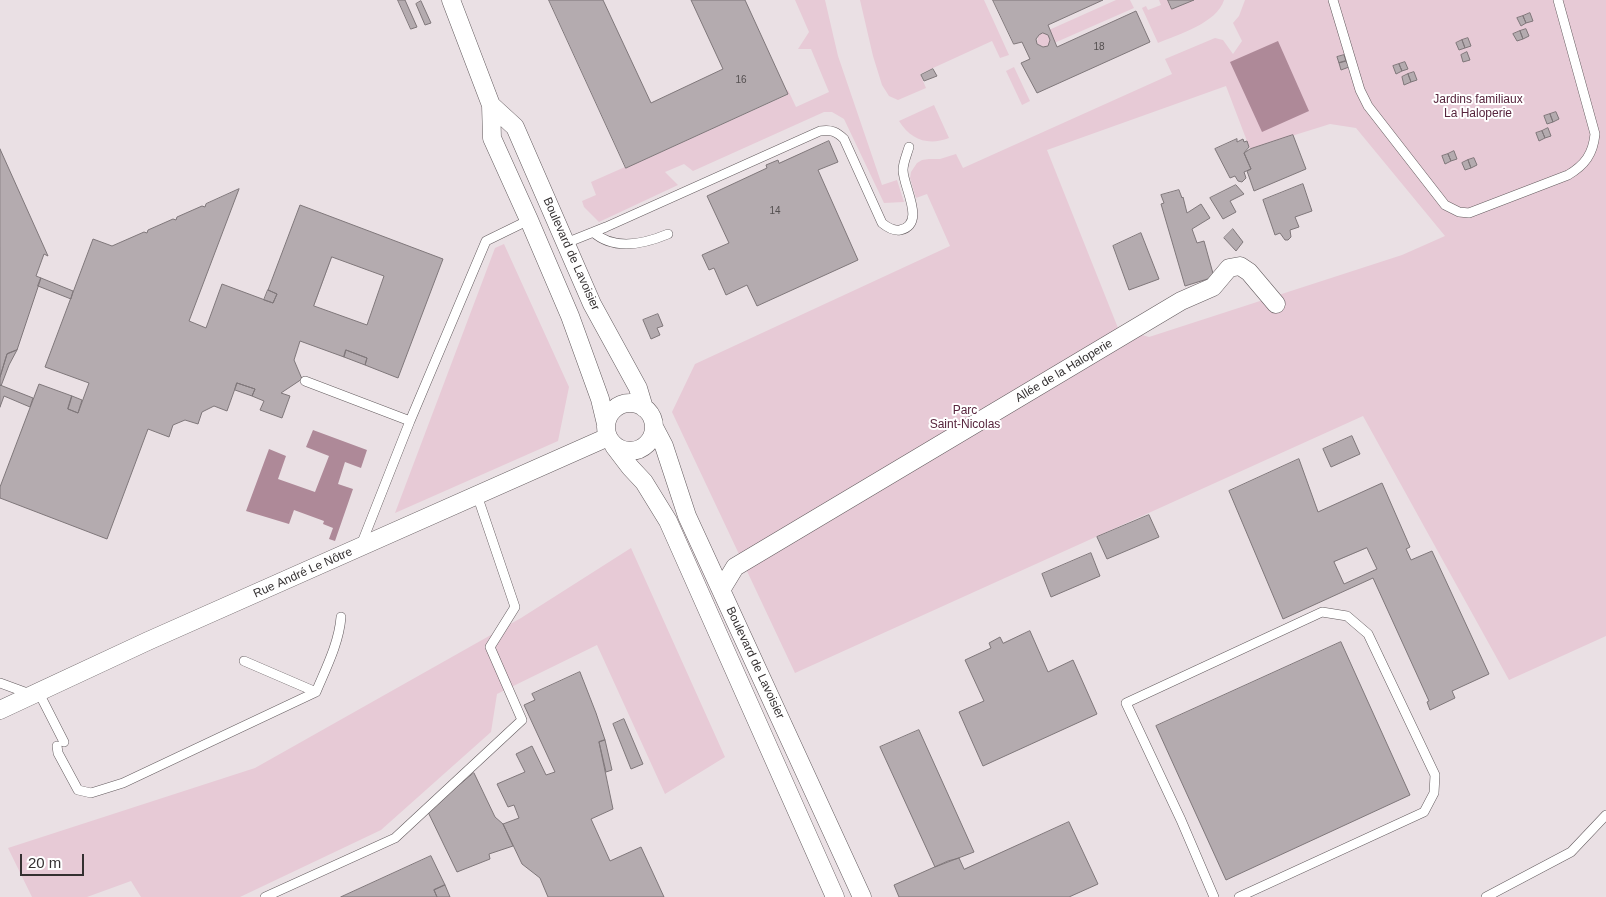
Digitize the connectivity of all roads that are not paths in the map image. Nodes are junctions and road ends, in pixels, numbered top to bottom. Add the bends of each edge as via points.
1 (451, 0) edge
2 (1333, 0) edge
3 (1558, 0) edge
4 (491, 105) junction
5 (910, 147) dead end
6 (530, 220) junction
7 (593, 232) junction
8 (668, 234) dead end
9 (566, 243) junction
10 (1276, 304) dead end
11 (305, 381) dead end
12 (644, 408) junction
13 (410, 421) junction
14 (654, 427) junction
15 (609, 435) junction
16 (476, 495) junction
17 (360, 548) junction
18 (721, 590) junction
19 (341, 617) dead end
20 (244, 661) dead end
21 (0, 683) edge
22 (316, 692) junction
23 (36, 694) junction
24 (0, 710) edge
25 (1606, 815) edge
26 (264, 897) edge
27 (835, 897) edge
28 (862, 897) edge
29 (1214, 897) edge
30 (1238, 897) edge
31 (1486, 897) edge

1 - 4 street, Boulevard de Lavoisier
2 - 3 lane via 1360,90 1368,106 1445,205 1459,212 1469,212 1568,175 1578,170 1591,153 1595,134
4 - 6 street, Boulevard de Lavoisier via 492,138
4 - 9 street, Boulevard de Lavoisier via 515,127
5 - 7 lane via 903,169 914,216 902,229 891,230 882,223 844,139 827,130
6 - 13 lane via 486,241
6 - 15 street, Boulevard de Lavoisier via 570,316 600,399
7 - 8 lane via 607,242 623,244
7 - 9 lane
9 - 12 street, Boulevard de Lavoisier via 592,304 638,388
10 - 18 street, Allée de la Haloperie via 1249,272 1240,266 1229,268 1213,287 1181,301 735,567
11 - 13 lane
12 - 14 street
12 - 15 street via 630,403 612,410
13 - 17 lane
14 - 15 street via 652,437 642,448 628,452 623,451
14 - 18 street, Boulevard de Lavoisier via 664,446 687,516
15 - 16 street, Rue André Le Nôtre
15 - 27 street, Boulevard de Lavoisier via 668,521
16 - 17 street, Rue André Le Nôtre
16 - 26 lane via 514,607 490,647 522,720 395,838
17 - 23 street, Rue André Le Nôtre
18 - 28 street, Boulevard de Lavoisier
19 - 22 lane via 330,659
20 - 22 lane
21 - 23 lane
22 - 23 lane via 124,783 91,793 78,790 58,753 61,744
23 - 24 street, Rue André Le Nôtre
25 - 31 lane via 1571,852
29 - 30 lane via 1126,703 1322,612 1347,616 1368,634 1435,775 1434,793 1424,812

